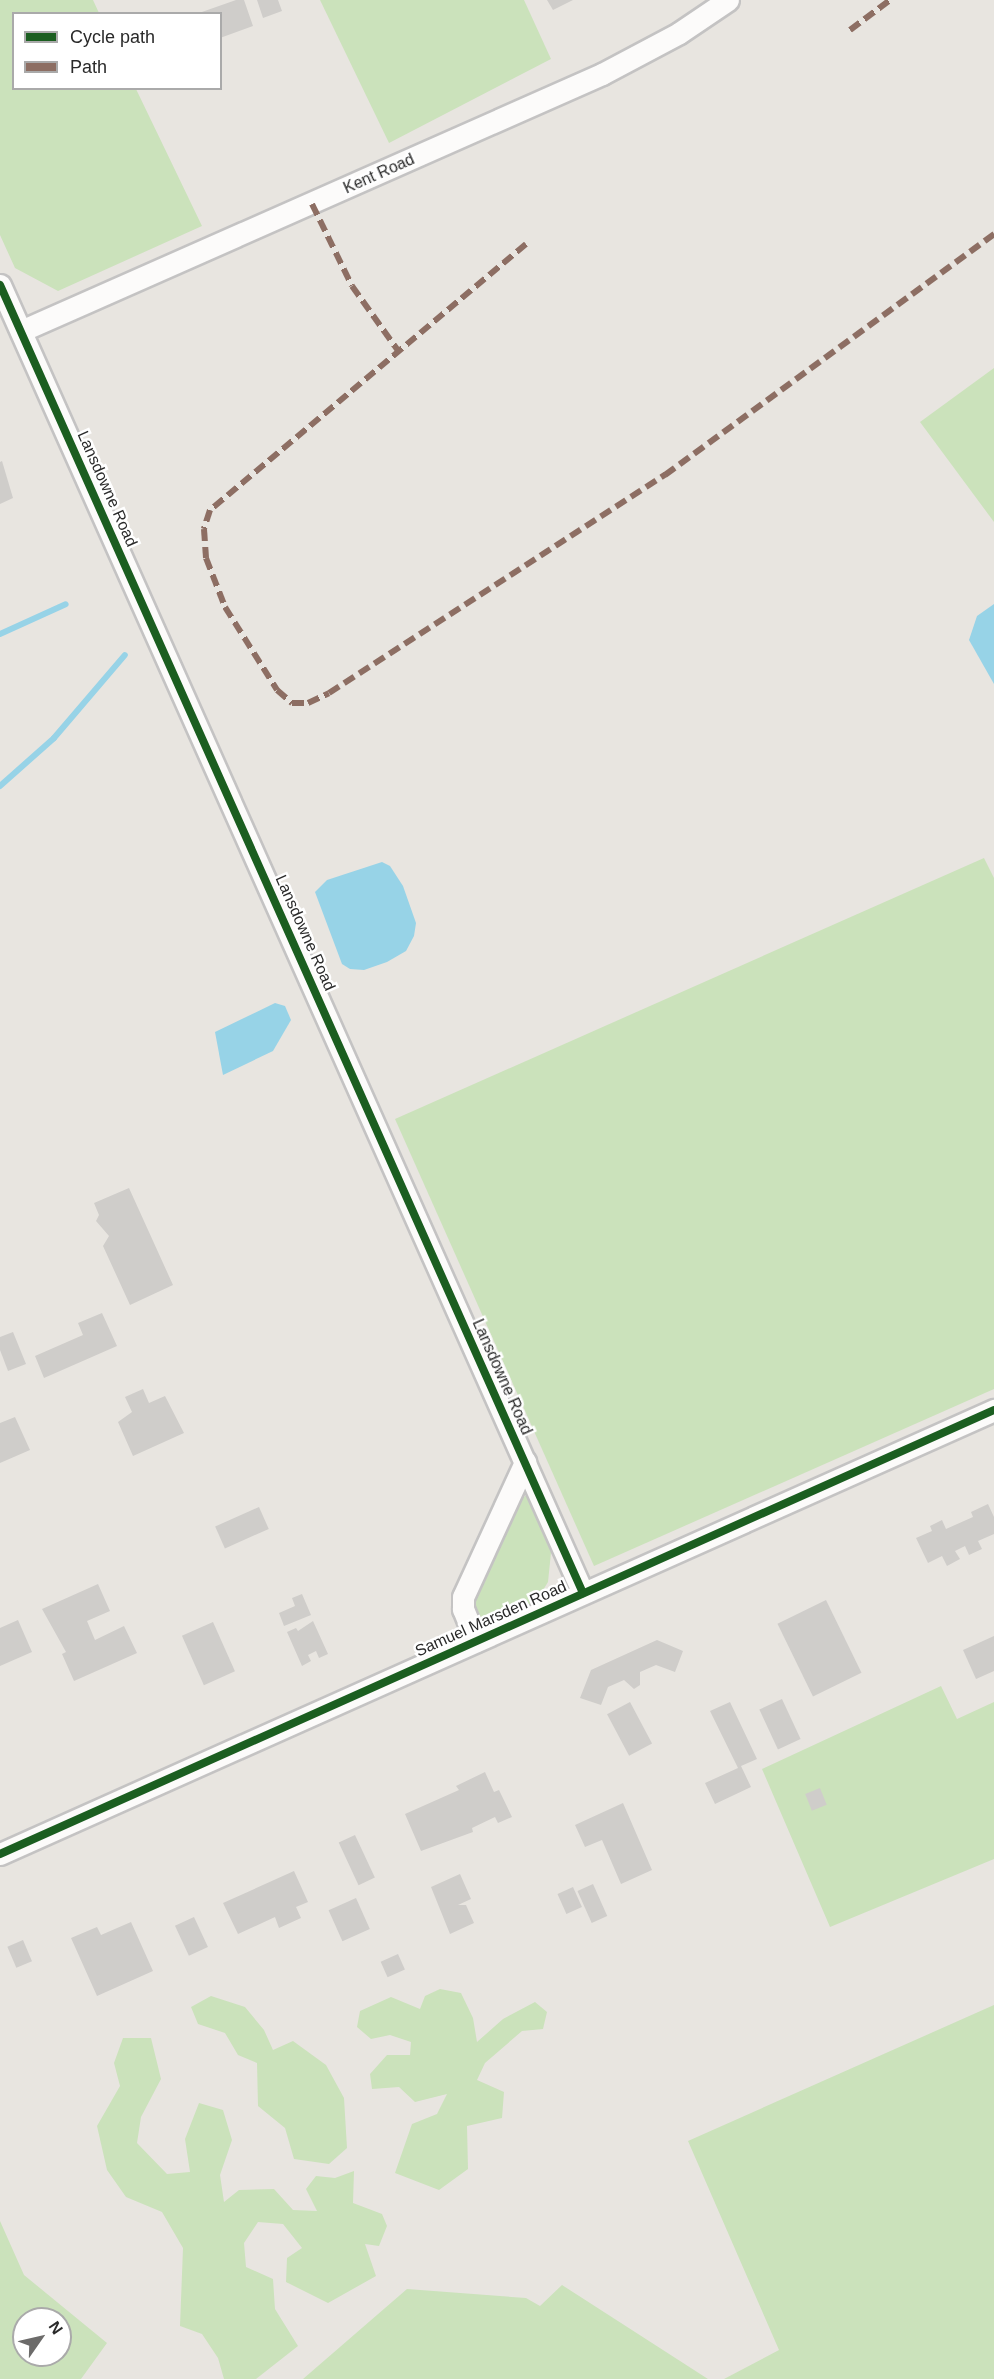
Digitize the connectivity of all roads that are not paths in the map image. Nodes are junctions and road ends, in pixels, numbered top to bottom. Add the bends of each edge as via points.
1 (728, 0) edge
2 (0, 285) edge
3 (21, 331) junction
4 (994, 1410) edge
5 (525, 1462) junction
6 (584, 1593) junction
7 (476, 1641) junction
8 (0, 1854) edge

1 - 3 street, Kent Road via 679,33 602,74
2 - 3 street, Lansdowne Road
3 - 5 street, Lansdowne Road
4 - 6 street, Samuel Marsden Road
5 - 6 street, Lansdowne Road
5 - 7 street via 463,1597 463,1609
6 - 7 street, Samuel Marsden Road
7 - 8 street, Samuel Marsden Road

